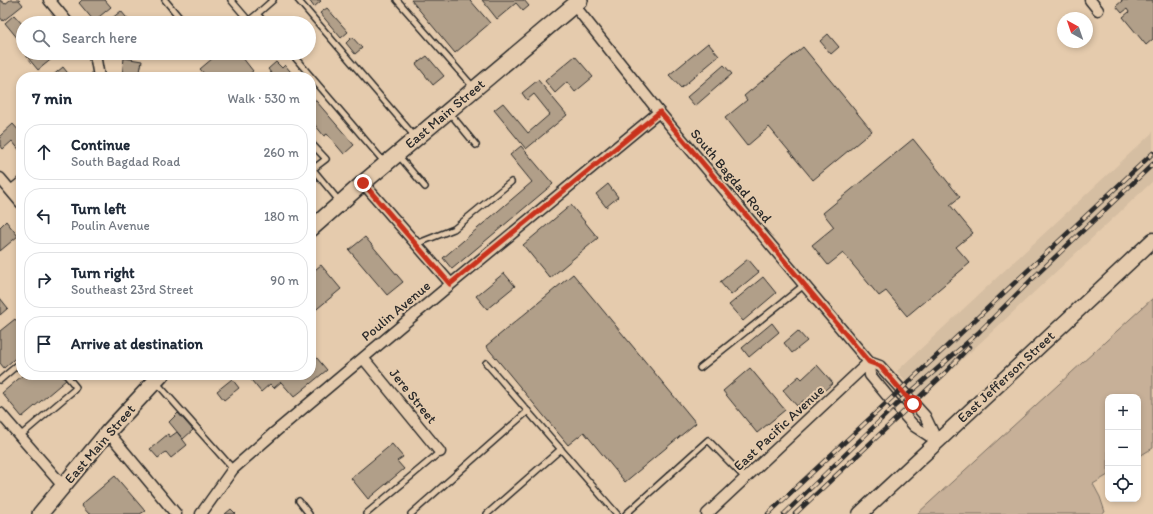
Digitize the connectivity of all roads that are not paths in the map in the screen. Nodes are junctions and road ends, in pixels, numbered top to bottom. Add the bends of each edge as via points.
1 (49, 0) edge
2 (165, 0) edge
3 (231, 0) edge
4 (264, 0) edge
5 (273, 0) edge
6 (298, 0) edge
7 (397, 0) edge
8 (1090, 0) edge
9 (575, 2) edge
10 (268, 5) junction
11 (1098, 10) dead end
12 (257, 14) joint
13 (62, 16) edge
14 (178, 16) edge
15 (243, 16) edge
16 (255, 16) edge
17 (312, 16) edge
18 (316, 21) edge
19 (96, 60) edge
20 (298, 60) edge
21 (98, 72) edge
22 (309, 72) edge
23 (316, 79) edge
24 (475, 89) junction
25 (448, 112) junction
26 (660, 112) junction
27 (416, 139) junction
28 (476, 145) dead end
29 (316, 148) edge
30 (392, 159) junction
31 (316, 165) edge
32 (316, 173) edge
33 (0, 178) edge
34 (511, 182) dead end
35 (363, 183) junction
36 (16, 187) edge
37 (425, 187) dead end
38 (11, 191) junction
39 (16, 197) edge
40 (340, 203) junction
41 (316, 225) edge
42 (1153, 240) edge
43 (416, 244) junction
44 (450, 284) junction
45 (804, 284) junction
46 (363, 358) junction
47 (869, 362) junction
48 (486, 363) dead end
49 (16, 366) edge
50 (700, 368) dead end
51 (0, 380) edge
52 (70, 380) edge
53 (156, 380) edge
54 (160, 380) edge
55 (528, 411) junction
56 (0, 413) edge
57 (108, 432) junction
58 (20, 436) junction
59 (937, 441) junction
60 (561, 449) junction
61 (440, 452) joint
62 (234, 469) junction
63 (745, 478) junction
64 (63, 486) junction
65 (298, 501) dead end
66 (40, 514) edge
67 (176, 514) edge
68 (201, 514) edge
69 (309, 514) edge
70 (366, 514) edge
71 (412, 514) edge
72 (487, 514) edge
73 (617, 514) edge
74 (626, 514) edge
75 (707, 514) edge
76 (860, 514) edge

1 - 13 street
2 - 14 lane
3 - 15 lane
4 - 10 lane
5 - 10 lane
6 - 17 lane
7 - 24 lane
8 - 11 street
9 - 24 main road, East Main Street
9 - 26 street, South Bagdad Road
10 - 12 lane
12 - 16 lane
18 - 27 lane
19 - 21 street
20 - 22 lane
23 - 30 lane
24 - 25 main road, East Main Street
25 - 27 main road, East Main Street
25 - 28 lane
26 - 44 street, Poulin Avenue
26 - 45 street, South Bagdad Road
27 - 30 main road, East Main Street
29 - 31 lane via 326,159
30 - 35 main road, East Main Street
30 - 37 lane
32 - 40 lane
33 - 38 street
34 - 43 lane via 454,229
35 - 40 main road, East Main Street
35 - 43 street
36 - 38 street
38 - 39 street
40 - 41 main road, East Main Street
42 - 59 main road, East Jefferson Street
43 - 44 street
44 - 46 street, Poulin Avenue
45 - 47 street, South Bagdad Road
45 - 50 lane
46 - 61 street, Jere Street
46 - 62 street, Poulin Avenue
47 - 59 street, South Bagdad Road via 880,366 925,416
47 - 59 street, South Bagdad Road via 870,375 890,400 914,426
47 - 63 street, East Pacific Avenue
48 - 55 lane
49 - 51 lane
52 - 58 lane via 76,387 74,390
53 - 57 main road, East Main Street
54 - 62 lane
55 - 60 lane
55 - 71 lane
56 - 58 street
57 - 64 main road, East Main Street
57 - 67 street
58 - 64 street
59 - 76 main road, East Jefferson Street
60 - 72 lane
60 - 73 lane
61 - 70 lane
62 - 68 street, Poulin Avenue
63 - 74 lane via 708,440
63 - 75 street, East Pacific Avenue
64 - 66 main road, East Main Street
65 - 69 lane

